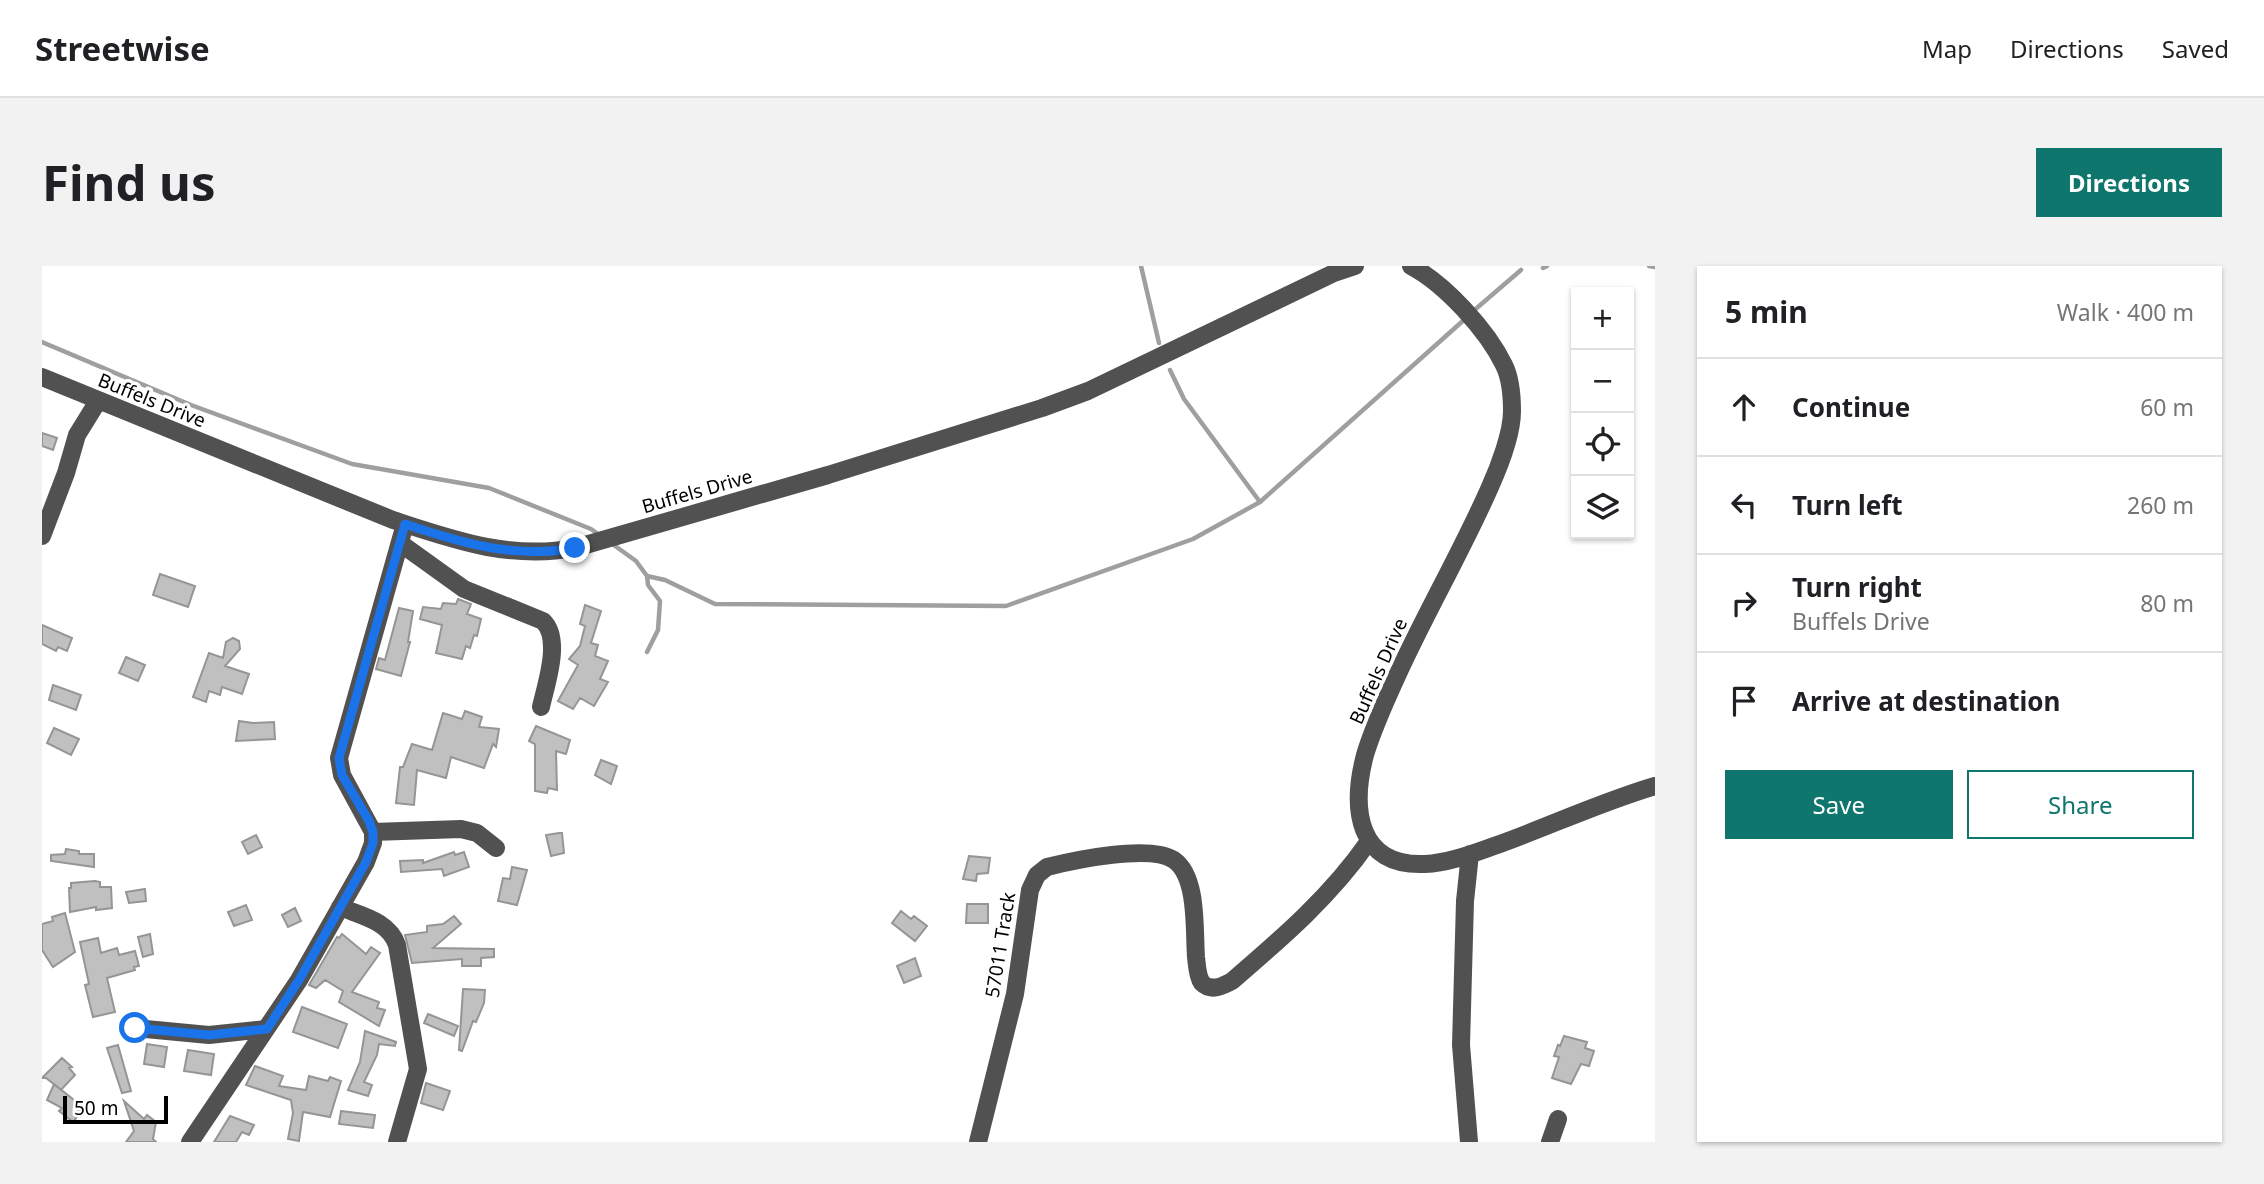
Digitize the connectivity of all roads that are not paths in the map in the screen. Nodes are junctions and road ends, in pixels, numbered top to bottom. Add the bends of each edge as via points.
1 (1355, 266) edge
2 (1411, 266) edge
3 (42, 377) edge
4 (98, 401) junction
5 (405, 524) junction
6 (42, 536) edge
7 (400, 543) junction
8 (541, 706) dead end
9 (1655, 786) edge
10 (373, 832) junction
11 (1369, 841) junction
12 (496, 848) dead end
13 (1470, 854) junction
14 (340, 907) junction
15 (135, 1028) dead end
16 (267, 1029) junction
17 (1558, 1119) dead end
18 (190, 1142) edge
19 (397, 1142) edge
20 (978, 1142) edge
21 (1469, 1142) edge
22 (1550, 1142) edge

1 - 5 street, Buffels Drive via 1042,408 575,548 496,550
2 - 11 street, Buffels Drive via 1428,275 1487,337 1511,386 1513,414 1491,486 1417,632 1364,756 1360,822
3 - 4 street, Buffels Drive
4 - 5 street, Buffels Drive
4 - 6 street via 77,435
5 - 7 street
7 - 8 street via 464,589 550,628 550,668
7 - 10 street via 339,758 342,775
9 - 13 street
10 - 12 street via 461,829 477,833
10 - 14 street via 366,862
11 - 13 street via 1383,856 1400,862 1435,863
11 - 20 street, 57011 Track via 1323,900 1220,988 1202,982 1191,884 1172,859 1138,852 1047,867 1030,890 1015,994
13 - 21 street via 1461,1045
14 - 16 street
14 - 19 street via 376,921 393,935 397,945 418,1069
15 - 16 street via 209,1035
16 - 18 street
17 - 22 street

